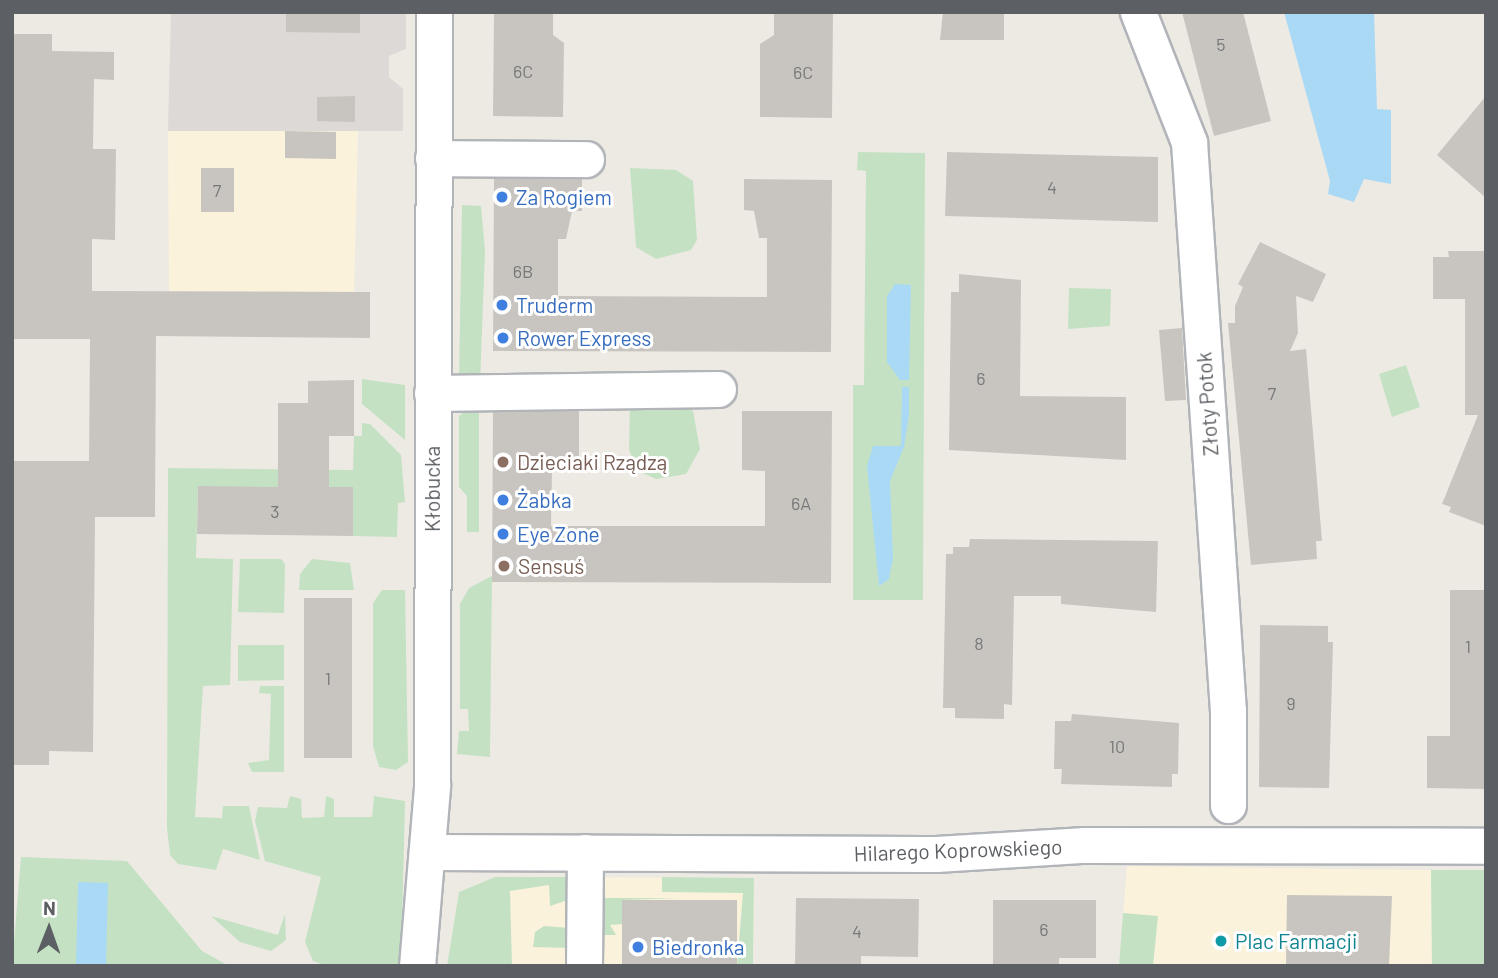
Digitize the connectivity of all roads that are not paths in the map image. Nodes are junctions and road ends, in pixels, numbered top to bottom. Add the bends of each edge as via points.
1 (434, 12) edge
2 (1138, 12) edge
3 (433, 159) junction
4 (586, 159) dead end
5 (718, 389) dead end
6 (432, 393) junction
7 (1228, 805) dead end
8 (1486, 846) edge
9 (430, 852) junction
10 (584, 852) junction
11 (417, 966) edge
12 (584, 966) edge

1 - 3 street, Kłobucka
2 - 7 street, Złoty Potok via 1189,142 1228,711
3 - 4 street
3 - 6 street, Kłobucka
5 - 6 street
6 - 9 street, Kłobucka
8 - 10 street, Hilarego Koprowskiego
9 - 10 street, Hilarego Koprowskiego
9 - 11 street, Kłobucka
10 - 12 street

